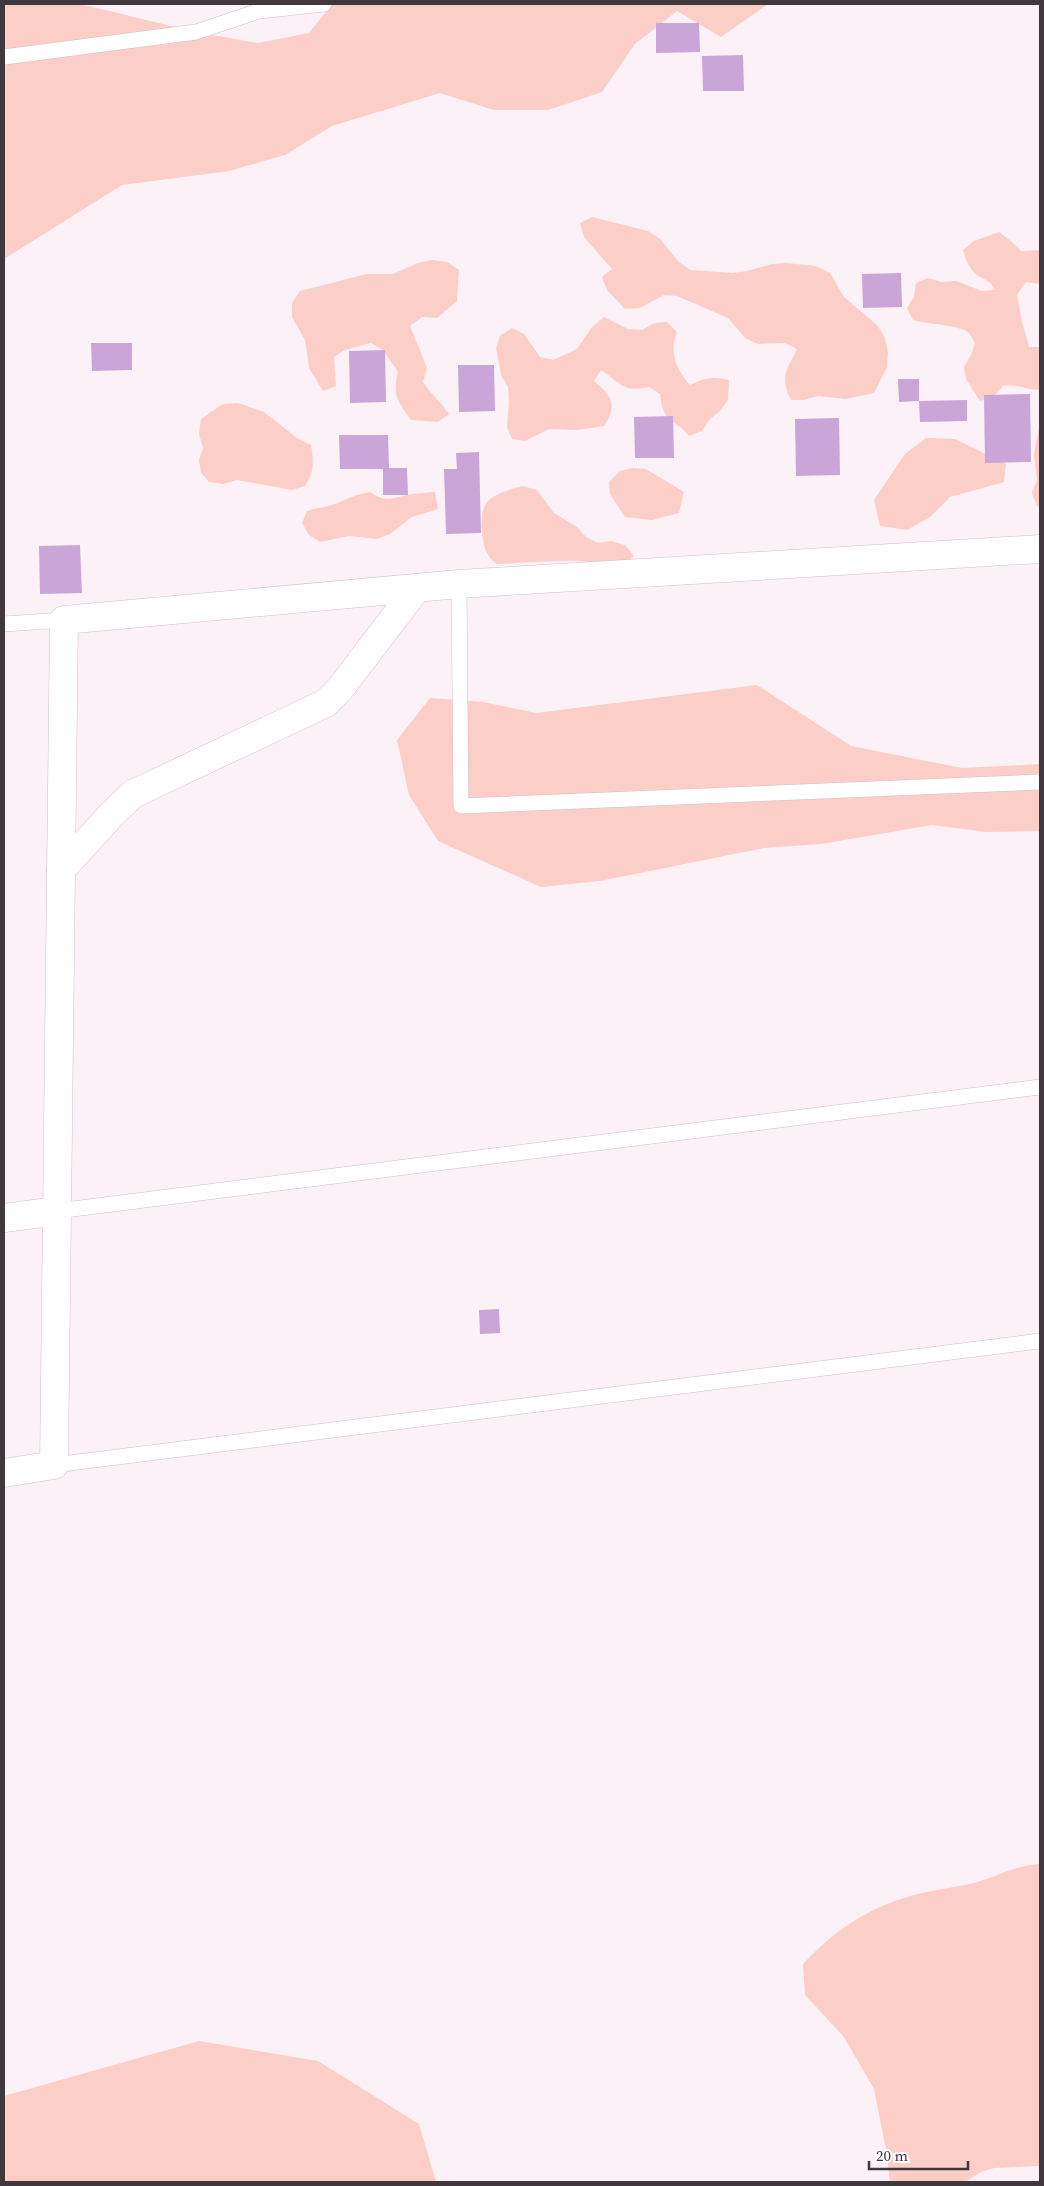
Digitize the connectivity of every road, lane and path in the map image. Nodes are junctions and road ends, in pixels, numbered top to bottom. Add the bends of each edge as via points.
1 (324, 4) edge
2 (4, 57) edge
3 (1040, 550) edge
4 (459, 584) junction
5 (417, 588) junction
6 (64, 620) junction
7 (4, 624) edge
8 (1040, 782) edge
9 (61, 870) junction
10 (1040, 1086) edge
11 (57, 1211) junction
12 (4, 1218) edge
13 (1040, 1341) edge
14 (54, 1464) junction
15 (4, 1473) edge

1 - 2 lane via 259,11 196,32
3 - 4 street
4 - 5 street
4 - 8 lane via 461,806
5 - 6 street
5 - 9 street via 326,703 133,794
6 - 7 lane
6 - 9 street
9 - 11 street
10 - 11 lane
11 - 12 street
11 - 14 street
13 - 14 lane
14 - 15 street

